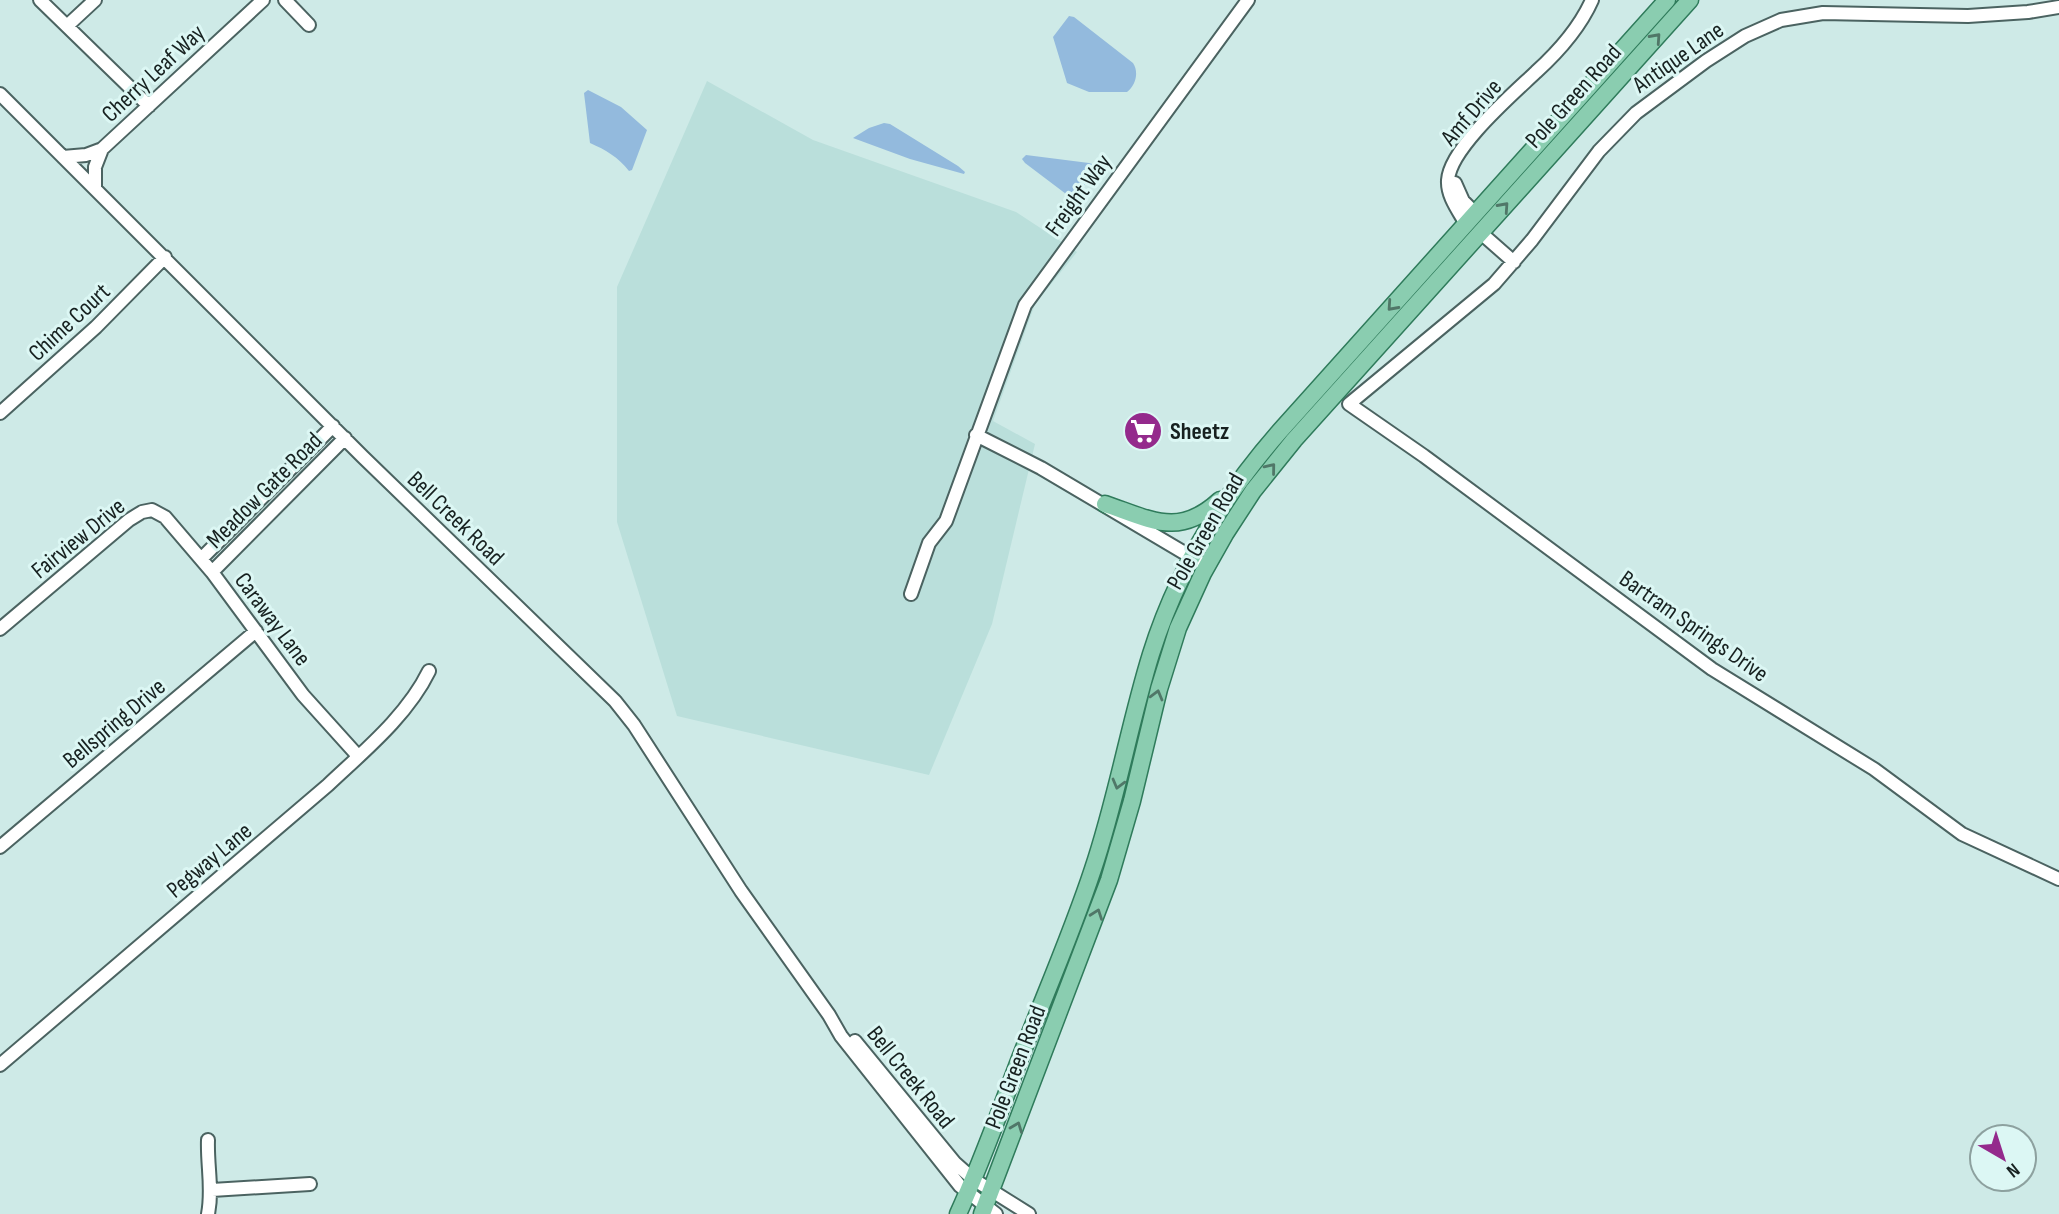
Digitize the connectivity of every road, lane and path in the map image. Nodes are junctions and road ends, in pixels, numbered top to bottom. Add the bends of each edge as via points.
1 (40, 0) edge
2 (95, 0) edge
3 (263, 0) edge
4 (285, 0) edge
5 (1248, 0) edge
6 (1592, 0) edge
7 (1667, 0) edge
8 (1690, 0) edge
9 (2059, 7) edge
10 (309, 25) dead end
11 (67, 26) junction
12 (0, 94) edge
13 (149, 106) junction
14 (103, 149) junction
15 (63, 157) junction
16 (94, 188) junction
17 (1476, 219) junction
18 (165, 257) junction
19 (1514, 262) junction
20 (1349, 404) joint
21 (0, 413) edge
22 (333, 426) junction
23 (976, 435) junction
24 (345, 438) junction
25 (1240, 481) junction
26 (1105, 505) junction
27 (152, 510) joint
28 (1192, 557) junction
29 (201, 559) junction
30 (1207, 566) junction
31 (212, 572) junction
32 (911, 594) dead end
33 (0, 629) edge
34 (256, 631) junction
35 (429, 671) dead end
36 (358, 756) junction
37 (0, 847) edge
38 (2059, 879) edge
39 (0, 1065) edge
40 (208, 1139) dead end
41 (310, 1184) dead end
42 (970, 1186) junction
43 (212, 1190) junction
44 (991, 1190) junction
45 (988, 1212) edge
46 (208, 1214) edge
47 (958, 1214) edge
48 (1029, 1214) edge

1 - 11 street
2 - 11 street
3 - 13 street, Cherry Leaf Way
4 - 10 street
5 - 23 street, Freight Way via 1032,294
6 - 17 street, Amf Drive via 1579,24 1458,166 1456,189
7 - 17 main road, Pole Green Road
17 -> 8 main road, Pole Green Road
9 - 19 street, Antique Lane via 1976,16 1823,13 1761,28 1706,61 1636,113 1599,150
11 - 13 street
12 - 15 street, Bell Creek Road
13 - 14 street, Cherry Leaf Way
14 - 15 street, Cherry Leaf Way
14 - 16 street, Cherry Leaf Way via 95,167
15 - 16 street, Bell Creek Road
16 - 18 street, Bell Creek Road
17 - 19 street
17 -> 25 main road, Pole Green Road via 1413,283
30 -> 17 main road, Pole Green Road via 1272,466
18 - 21 street, Chime Court via 86,337
18 - 22 street, Bell Creek Road
19 - 20 street, Antique Lane via 1480,298
20 - 38 street, Bartram Springs Drive via 1712,669 1874,769 1962,834
22 - 24 street, Bell Creek Road
22 - 29 street, Meadow Gate Road
23 - 26 street
23 - 32 street, Freight Way via 946,521 929,543
24 - 31 street, Meadow Gate Road
24 - 42 street, Bell Creek Road via 620,705 741,891 829,1015
25 - 26 main road via 1206,512 1183,523 1157,522
25 - 28 main road, Pole Green Road
26 - 28 street
27 - 29 street, Caraway Lane via 165,517
27 - 33 street, Fairview Drive via 121,526
28 - 30 street
28 -> 42 main road, Pole Green Road via 1152,652 1093,870
29 - 31 street, Caraway Lane
44 -> 30 main road, Pole Green Road via 1097,917 1124,832 1167,659
31 - 34 street, Caraway Lane
34 - 36 street, Caraway Lane via 324,721
34 - 37 street, Bellspring Drive
35 - 36 street, Pegway Lane via 419,692
36 - 39 street, Pegway Lane
40 - 43 street
41 - 43 street
42 - 44 street, Bell Creek Road
42 - 45 street, Bell Creek Road
42 - 47 main road, Pole Green Road
43 - 46 street
44 - 45 main road, Pole Green Road
44 - 48 street, Bell Creek Road

